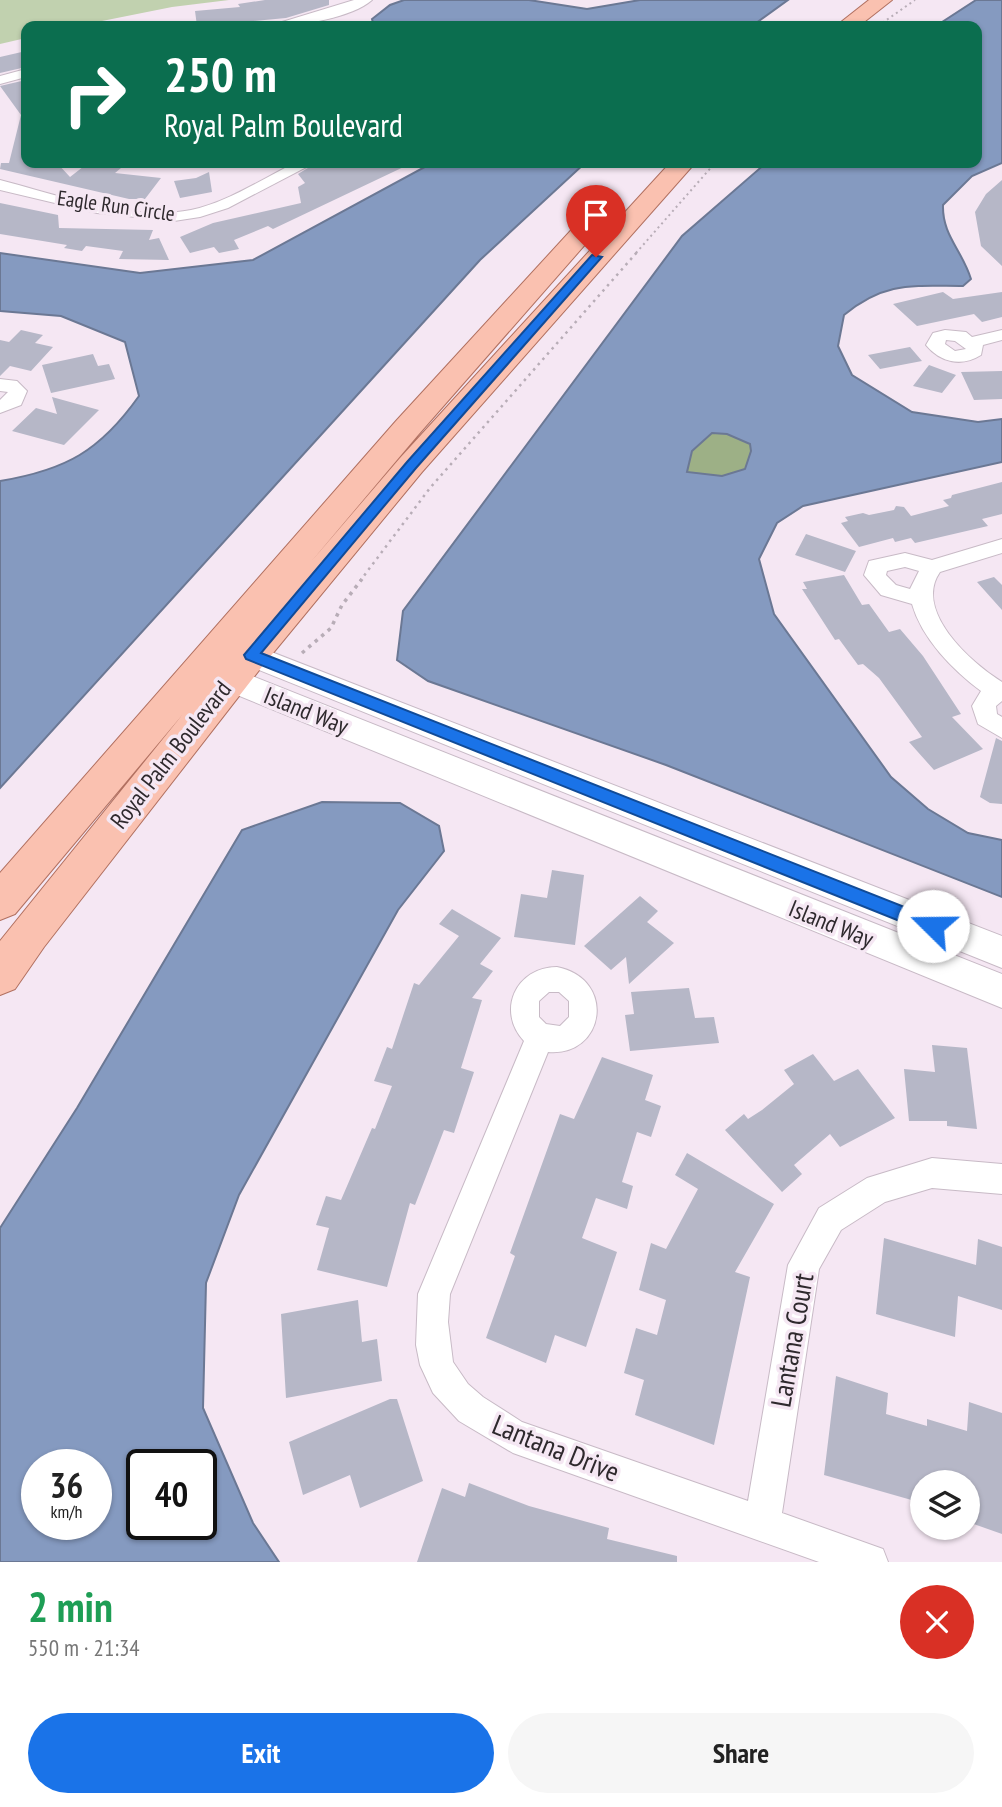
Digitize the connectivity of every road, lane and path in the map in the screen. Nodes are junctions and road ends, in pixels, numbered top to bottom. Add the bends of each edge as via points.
1 (366, 0) edge
2 (855, 0) edge
3 (882, 0) edge
4 (915, 0) edge
5 (298, 21) edge
6 (839, 21) edge
7 (842, 21) edge
8 (885, 21) edge
9 (21, 75) edge
10 (0, 80) edge
11 (295, 168) edge
12 (648, 168) edge
13 (678, 168) edge
14 (711, 168) edge
15 (0, 185) edge
16 (1002, 335) edge
17 (972, 342) dead end
18 (0, 385) edge
19 (0, 407) edge
20 (1002, 546) edge
21 (932, 566) junction
22 (921, 598) junction
23 (231, 664) junction
24 (305, 664) dead end
25 (998, 691) edge
26 (1002, 729) edge
27 (0, 902) edge
28 (1002, 952) edge
29 (0, 976) edge
30 (1002, 991) edge
31 (541, 1035) dead end
32 (1002, 1179) edge
33 (762, 1524) junction
34 (870, 1562) edge

1 - 5 street
2 - 6 main road
3 - 7 main road
4 - 8 path
9 - 10 street
11 - 15 street, Eagle Run Circle via 208,209 171,216 127,212
12 - 23 main road, Royal Palm Boulevard via 604,208 425,408
13 - 23 main road, Royal Palm Boulevard
14 - 24 path via 430,488 342,605 331,628 300,654
16 - 17 street
18 - 19 street via 18,391 14,401
20 - 21 street
21 - 22 street via 922,582
21 - 22 street via 905,560 877,566 880,585 894,594
22 - 25 street via 927,617 959,657
23 - 27 main road, Royal Palm Boulevard
23 - 28 street, Island Way
23 - 29 main road, Royal Palm Boulevard
23 - 30 street, Island Way
25 - 26 street via 984,706 986,718
31 - 33 street, Lantana Drive via 435,1294 431,1327 441,1377 456,1399 513,1436
32 - 33 street, Lantana Court via 932,1173 878,1189 830,1219 803,1265
33 - 34 street, Lantana Drive

